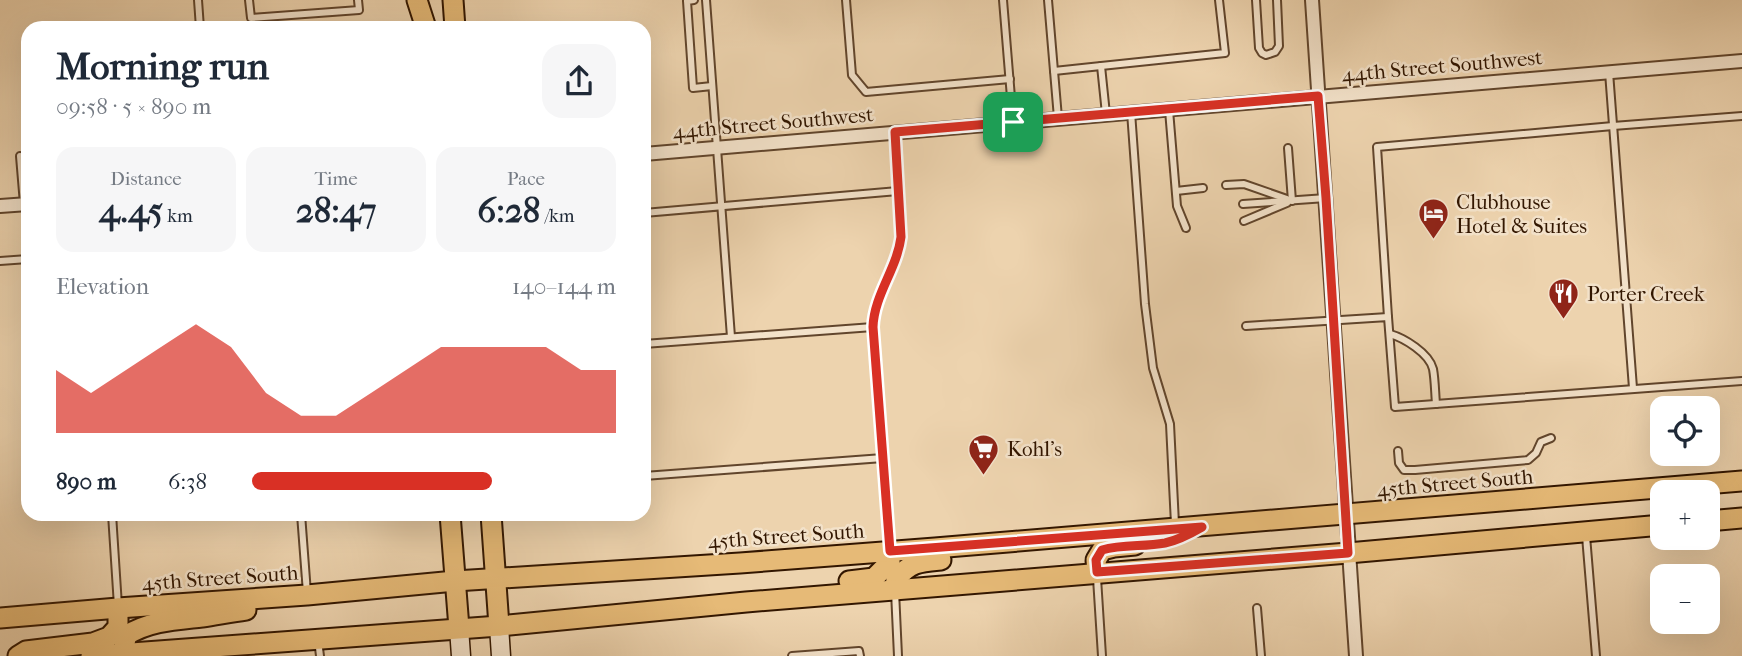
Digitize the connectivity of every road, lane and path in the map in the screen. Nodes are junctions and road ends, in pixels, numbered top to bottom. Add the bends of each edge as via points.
1 (198, 0) edge
2 (249, 0) edge
3 (358, 0) edge
4 (410, 0) edge
5 (417, 0) edge
6 (453, 0) edge
7 (694, 0) edge
8 (706, 0) edge
9 (846, 0) edge
10 (1003, 0) edge
11 (1048, 0) edge
12 (1219, 0) edge
13 (1256, 0) edge
14 (1278, 0) edge
15 (1312, 0) edge
16 (200, 21) edge
17 (412, 21) edge
18 (424, 21) edge
19 (454, 21) edge
20 (1742, 61) edge
21 (1101, 66) junction
22 (1054, 71) junction
23 (1609, 72) junction
24 (1010, 79) junction
25 (712, 86) junction
26 (1318, 96) junction
27 (1169, 108) junction
28 (1131, 112) junction
29 (1106, 114) junction
30 (1742, 116) edge
31 (1058, 118) junction
32 (1013, 122) junction
33 (1613, 126) junction
34 (895, 132) junction
35 (717, 147) junction
36 (1288, 148) dead end
37 (651, 152) edge
38 (20, 156) dead end
39 (21, 164) edge
40 (1226, 185) dead end
41 (1203, 188) dead end
42 (898, 191) junction
43 (1176, 191) junction
44 (1326, 198) junction
45 (1292, 201) junction
46 (21, 204) edge
47 (1243, 204) dead end
48 (0, 206) edge
49 (1177, 206) junction
50 (722, 207) junction
51 (1185, 210) dead end
52 (651, 212) edge
53 (1244, 221) dead end
54 (1186, 228) dead end
55 (21, 259) edge
56 (0, 261) edge
57 (1388, 317) junction
58 (1333, 320) junction
59 (1246, 326) dead end
60 (873, 327) junction
61 (1390, 334) junction
62 (731, 337) junction
63 (651, 343) edge
64 (1742, 381) edge
65 (1633, 388) junction
66 (1436, 404) junction
67 (1552, 438) dead end
68 (1398, 451) dead end
69 (883, 458) junction
70 (651, 475) edge
71 (1742, 481) edge
72 (1742, 507) edge
73 (1720, 508) edge
74 (1346, 514) junction
75 (1742, 518) edge
76 (1720, 520) edge
77 (112, 521) edge
78 (302, 521) edge
79 (451, 521) edge
80 (491, 521) edge
81 (1650, 525) edge
82 (1202, 527) junction
83 (1175, 529) junction
84 (1586, 531) junction
85 (1085, 536) junction
86 (890, 551) junction
87 (1348, 553) junction
88 (1097, 572) junction
89 (495, 579) junction
90 (455, 581) junction
91 (895, 589) junction
92 (307, 595) junction
93 (118, 608) junction
94 (683, 608) junction
95 (1257, 608) dead end
96 (0, 618) edge
97 (499, 626) junction
98 (459, 628) junction
99 (319, 648) edge
100 (122, 655) edge
101 (18, 656) edge
102 (91, 656) edge
103 (461, 656) edge
104 (501, 656) edge
105 (792, 656) edge
106 (860, 656) edge
107 (898, 656) edge
108 (1102, 656) edge
109 (1261, 656) edge
110 (1356, 656) edge
111 (1596, 656) edge

1 - 16 lane
2 - 3 lane via 251,18 359,10
4 - 17 main road
5 - 18 main road
6 - 19 main road
7 - 25 lane via 687,1 693,88
8 - 25 lane
9 - 24 lane via 852,75 866,92
10 - 24 lane
11 - 22 lane
12 - 21 lane via 1225,53
13 - 14 lane via 1259,48 1266,55 1279,46
15 - 26 street
20 - 23 street, 44th Street Southwest
21 - 22 lane
21 - 29 lane
22 - 31 lane
23 - 26 street, 44th Street Southwest
23 - 33 lane
24 - 32 lane
25 - 35 lane
26 - 27 street, 44th Street Southwest
26 - 44 street
27 - 28 street, 44th Street Southwest
27 - 43 lane
28 - 29 street, 44th Street Southwest
28 - 83 lane via 1145,304 1153,368 1170,424
29 - 31 street, 44th Street Southwest
30 - 33 lane
31 - 32 street, 44th Street Southwest
32 - 34 street, 44th Street Southwest
33 - 57 lane via 1377,147
33 - 65 lane
34 - 35 street, 44th Street Southwest
34 - 42 lane
35 - 37 street, 44th Street Southwest
35 - 50 lane
36 - 45 lane
38 - 39 lane
40 - 45 lane via 1244,184
41 - 43 lane
42 - 50 lane
42 - 60 lane via 900,248 877,301
43 - 49 lane
44 - 45 lane
44 - 58 street
45 - 47 lane
45 - 53 lane
46 - 48 street
49 - 51 lane
49 - 54 lane
50 - 52 lane
50 - 62 lane
55 - 56 lane
57 - 58 lane
57 - 61 lane
58 - 59 lane
58 - 74 street
60 - 62 lane
60 - 69 lane
61 - 66 lane via 1403,338 1429,360
61 - 66 lane via 1395,407
62 - 63 lane
64 - 65 lane
65 - 66 lane
67 - 68 lane via 1541,442 1528,460 1428,469 1404,470
69 - 70 lane
69 - 86 lane
71 - 74 main road, 45th Street South
72 - 73 main road
74 - 82 main road, 45th Street South
74 - 87 street
75 - 76 main road
77 - 93 lane
78 - 92 lane
79 - 90 main road
80 - 89 main road
81 - 84 main road
82 - 83 main road, 45th Street South
82 - 88 main road via 1164,543 1102,550 1096,560
83 - 85 main road, 45th Street South
84 - 87 main road
84 - 111 lane
85 - 86 main road, 45th Street South
85 - 91 main road via 1062,549 919,562 896,579
86 - 89 main road, 45th Street South
86 - 94 main road via 890,562 874,578 759,590
87 - 88 main road
87 - 110 street
88 - 91 main road
88 - 108 lane
89 - 90 main road, 45th Street South
89 - 97 main road
90 - 92 main road, 45th Street South
90 - 98 main road
91 - 94 main road
91 - 107 lane
92 - 93 main road, 45th Street South
92 - 100 main road via 263,607 154,622 127,635
93 - 96 main road, 45th Street South
93 - 101 main road via 118,627 109,637
94 - 97 main road
95 - 109 lane
97 - 98 main road
97 - 104 main road
98 - 99 main road
98 - 103 main road
99 - 100 main road
100 - 102 main road
105 - 106 lane via 859,651

